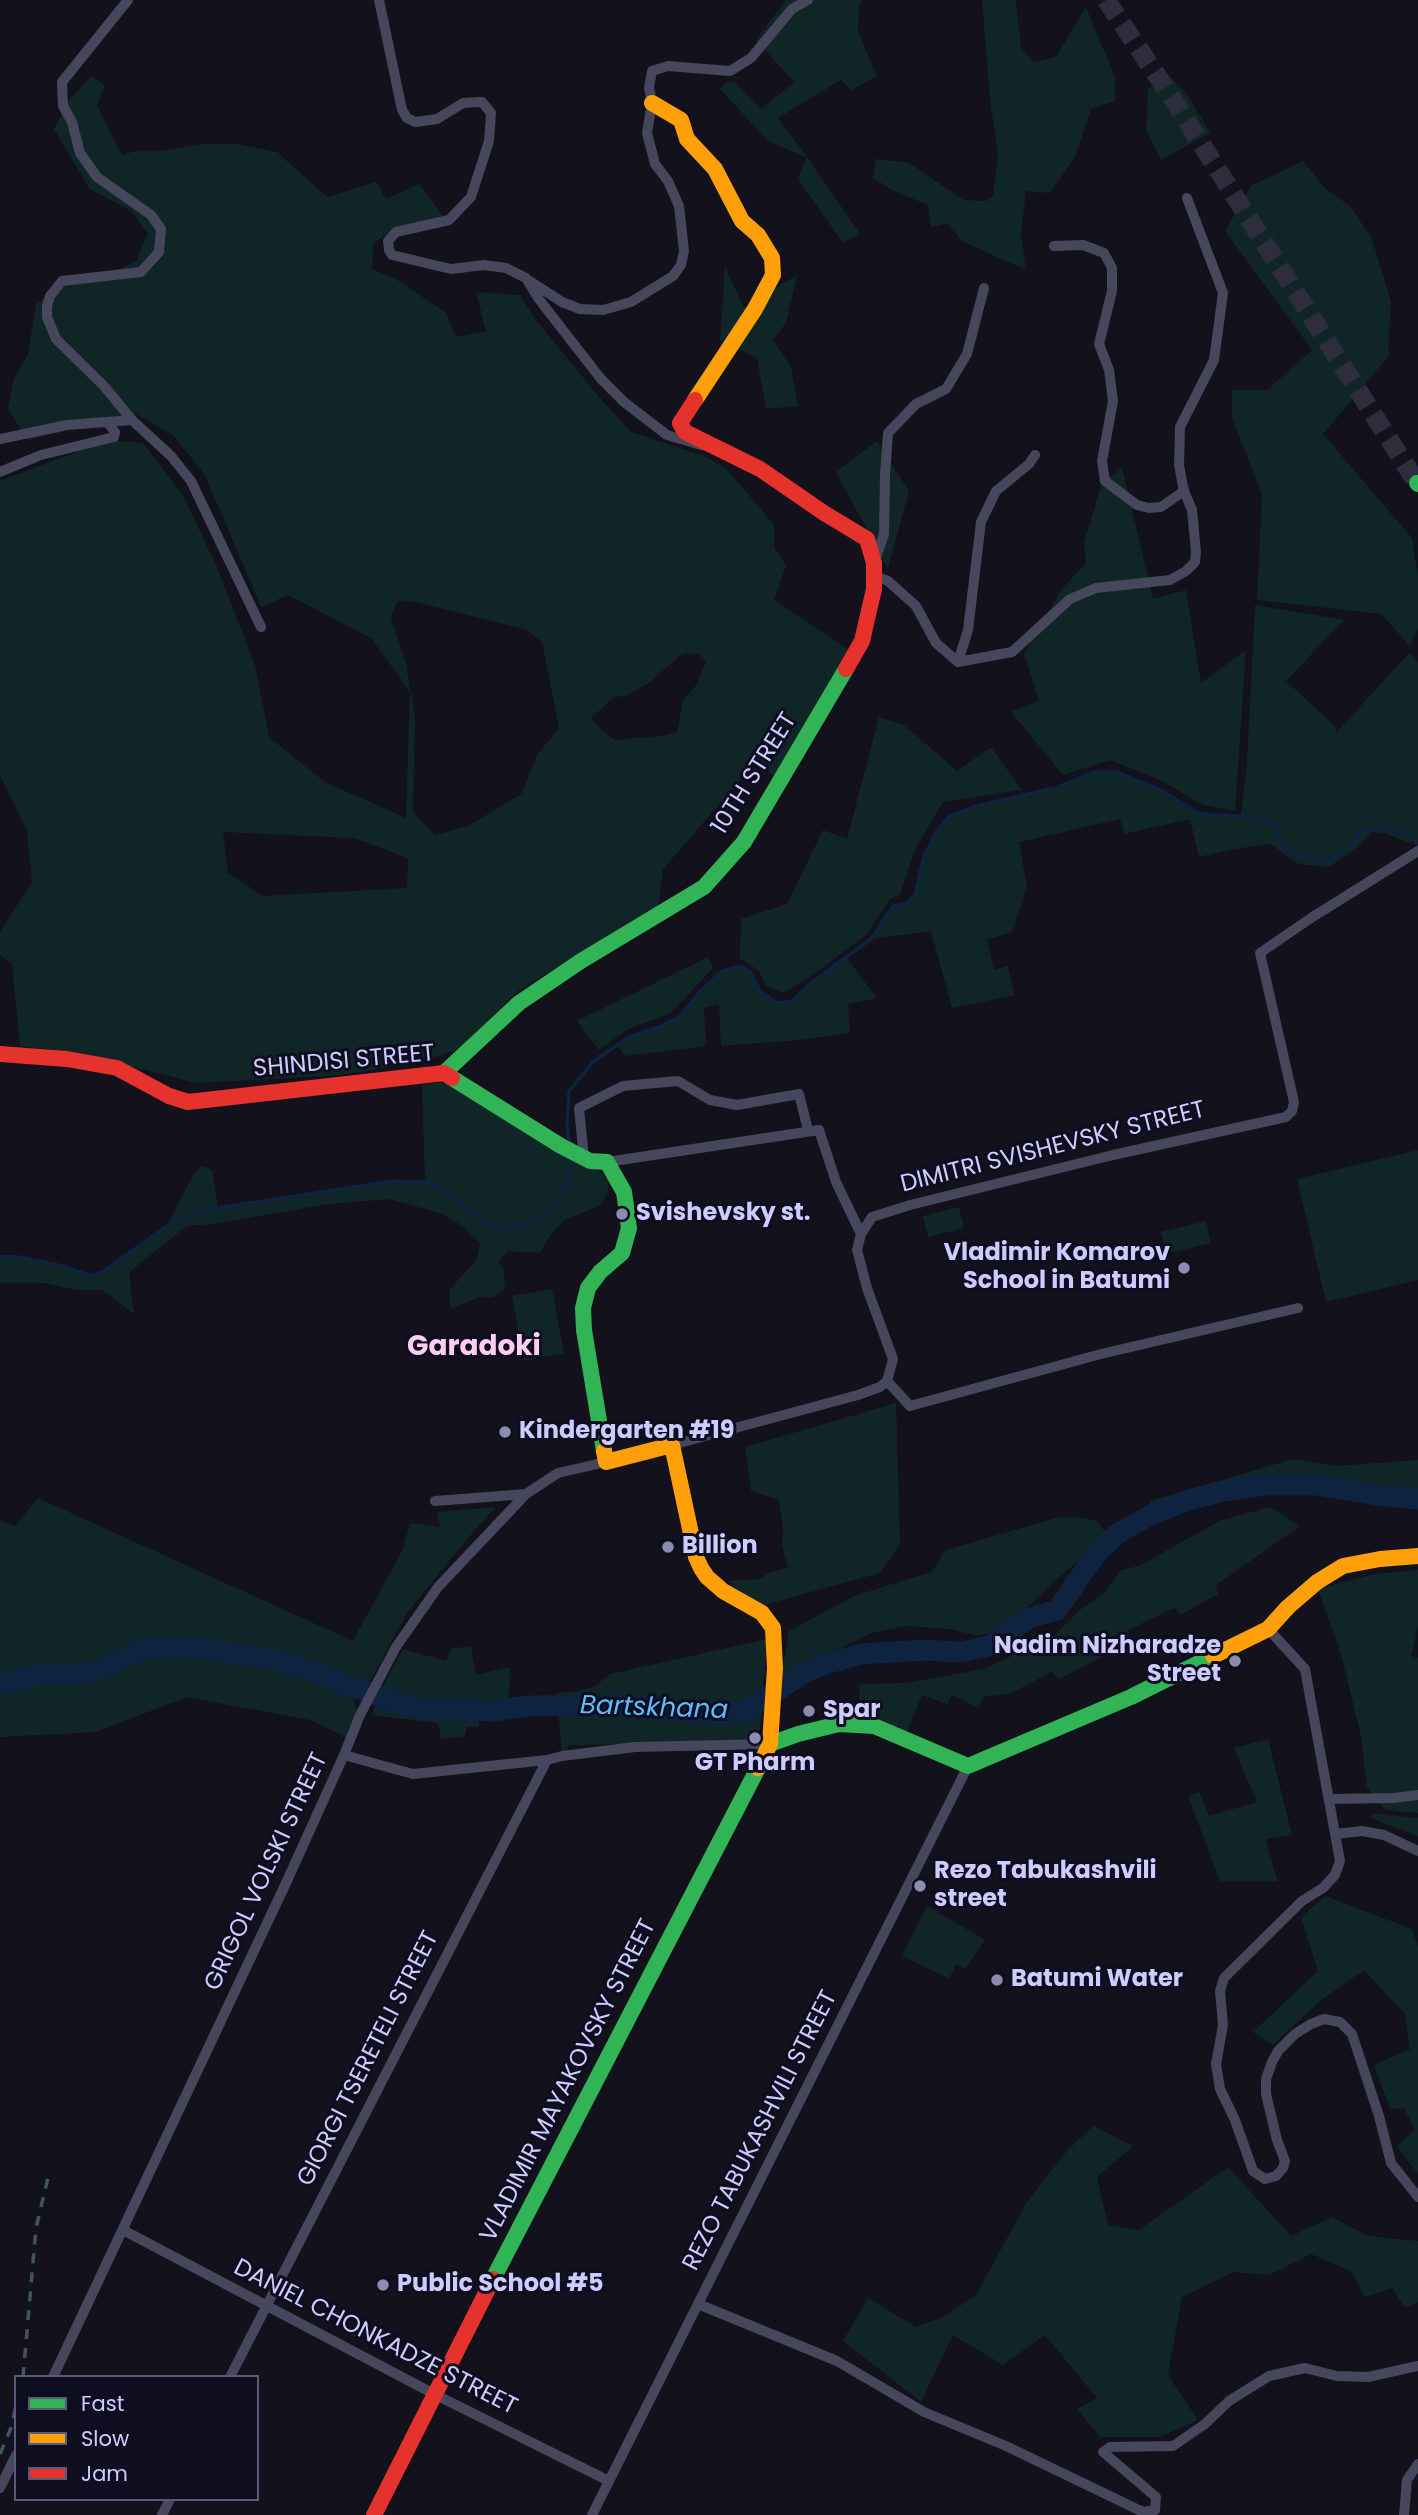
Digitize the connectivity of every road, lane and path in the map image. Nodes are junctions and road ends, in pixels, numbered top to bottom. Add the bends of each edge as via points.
1 (128, 0) edge
2 (379, 0) edge
3 (808, 0) edge
4 (652, 103) junction
5 (1187, 198) dead end
6 (1054, 246) dead end
7 (526, 278) junction
8 (984, 288) dead end
9 (132, 421) junction
10 (107, 422) junction
11 (0, 439) edge
12 (721, 449) junction
13 (1035, 454) dead end
14 (0, 472) edge
15 (1184, 491) junction
16 (874, 569) junction
17 (261, 627) dead end
18 (958, 662) junction
19 (1413, 854) edge
20 (0, 1054) edge
21 (444, 1073) junction
22 (808, 1130) junction
23 (580, 1156) junction
24 (607, 1161) junction
25 (861, 1234) junction
26 (1298, 1308) dead end
27 (887, 1381) junction
28 (672, 1445) junction
29 (606, 1462) junction
30 (526, 1494) junction
31 (435, 1501) dead end
32 (1418, 1556) edge
33 (1268, 1629) junction
34 (770, 1744) junction
35 (344, 1755) junction
36 (547, 1760) junction
37 (968, 1766) junction
38 (1418, 1795) edge
39 (1330, 1799) junction
40 (1335, 1834) junction
41 (1418, 1851) edge
42 (1418, 2197) edge
43 (123, 2230) junction
44 (698, 2304) junction
45 (266, 2305) junction
46 (1418, 2366) edge
47 (54, 2375) edge
48 (231, 2375) edge
49 (434, 2394) junction
50 (14, 2459) edge
51 (1418, 2464) edge
52 (609, 2481) junction
53 (0, 2488) edge
54 (374, 2515) edge
55 (592, 2515) edge
56 (1404, 2515) edge

1 - 9 street via 62,82 63,106 80,153 97,177 151,215 161,229 159,252 141,272 62,281 50,296 47,317 57,339
2 - 7 street via 407,118 415,122 437,119 463,103 482,102 491,113 489,141 471,197 449,220 396,232 388,241 389,250 392,255 451,269 484,265 506,268
3 - 4 street via 792,9 751,58 730,71 668,66 652,71
4 - 7 street via 647,133 655,164 679,206 681,265 659,286 631,302 603,310 562,302
4 - 12 street via 681,120 687,139 715,169 742,221 758,234 772,258 773,275 755,309 680,423 685,432
5 - 15 street via 1223,293 1214,360 1180,427
6 - 15 street via 1083,245 1104,253 1112,268 1112,291 1099,344 1109,370 1113,401 1102,461 1105,481 1136,505 1149,508 1161,507
7 - 12 street via 601,379 624,402 667,435
8 - 16 street via 967,354 946,389 916,404 888,433 884,534
9 - 10 street
9 - 17 street via 191,481
10 - 11 street
10 - 14 street via 114,437 41,455
12 - 16 street via 867,539
13 - 18 street via 996,491 981,522 968,630
15 - 18 street via 1192,510 1196,552 1195,562 1186,571 1170,580 1096,588 1070,599 1012,652
16 - 18 street via 916,606 936,643
16 - 21 street, 10TH STREET via 862,641 744,842 704,887 519,1003
19 - 25 street, DIMITRI SVISHEVSKY STREET via 1260,953 1294,1102 1286,1117 911,1205 872,1217
20 - 21 street, SHINDISI STREET via 117,1068 188,1102
21 - 23 street, SHINDISI STREET
22 - 23 street via 799,1094 737,1105 710,1100 678,1081 623,1086 579,1108
22 - 24 street
22 - 25 street via 819,1130 836,1182
23 - 24 street, SHINDISI STREET
24 - 29 street via 624,1192 629,1228 622,1253 588,1287 583,1308
25 - 27 street via 857,1250 862,1273 893,1359
26 - 27 street via 1101,1354 910,1406
27 - 28 street via 858,1395
28 - 29 street
28 - 34 street via 696,1557 707,1577 762,1613 774,1628
29 - 30 street, GRIGOL VOLSKI STREET via 558,1473
30 - 31 street
30 - 35 street, GRIGOL VOLSKI STREET via 438,1587 396,1647
32 - 33 street via 1343,1566 1317,1582
33 - 37 street via 1131,1697
33 - 39 street via 1305,1669
34 - 36 street via 635,1747
34 - 37 street via 839,1724 874,1726
34 - 49 street, VLADIMIR MAYAKOVSKY STREET
35 - 36 street via 413,1774
35 - 43 street, GRIGOL VOLSKI STREET
36 - 45 street, GIORGI TSERETELI STREET
37 - 44 street, REZO TABUKASHVILI STREET
38 - 39 street
39 - 40 street
40 - 41 street via 1362,1831 1384,1835
40 - 42 street via 1340,1861 1335,1875 1279,1922 1224,1978 1216,2064 1220,2089 1253,2172 1265,2179 1276,2176 1286,2161 1266,2094 1272,2062 1295,2034 1311,2024 1324,2019 1340,2022 1352,2034 1391,2163
43 - 45 street, DANIEL CHONKADZE STREET
43 - 47 street, GRIGOL VOLSKI STREET
44 - 46 street via 837,2361 924,2412 1143,2512 1155,2510 1156,2497 1103,2452 1110,2447 1173,2446 1269,2376 1305,2368 1368,2377
44 - 52 street, REZO TABUKASHVILI STREET
45 - 48 street, GIORGI TSERETELI STREET
45 - 49 street, DANIEL CHONKADZE STREET
49 - 52 street, DANIEL CHONKADZE STREET
49 - 54 street, VLADIMIR MAYAKOVSKY STREET
50 - 53 street
51 - 56 street via 1407,2480
52 - 55 street, REZO TABUKASHVILI STREET

